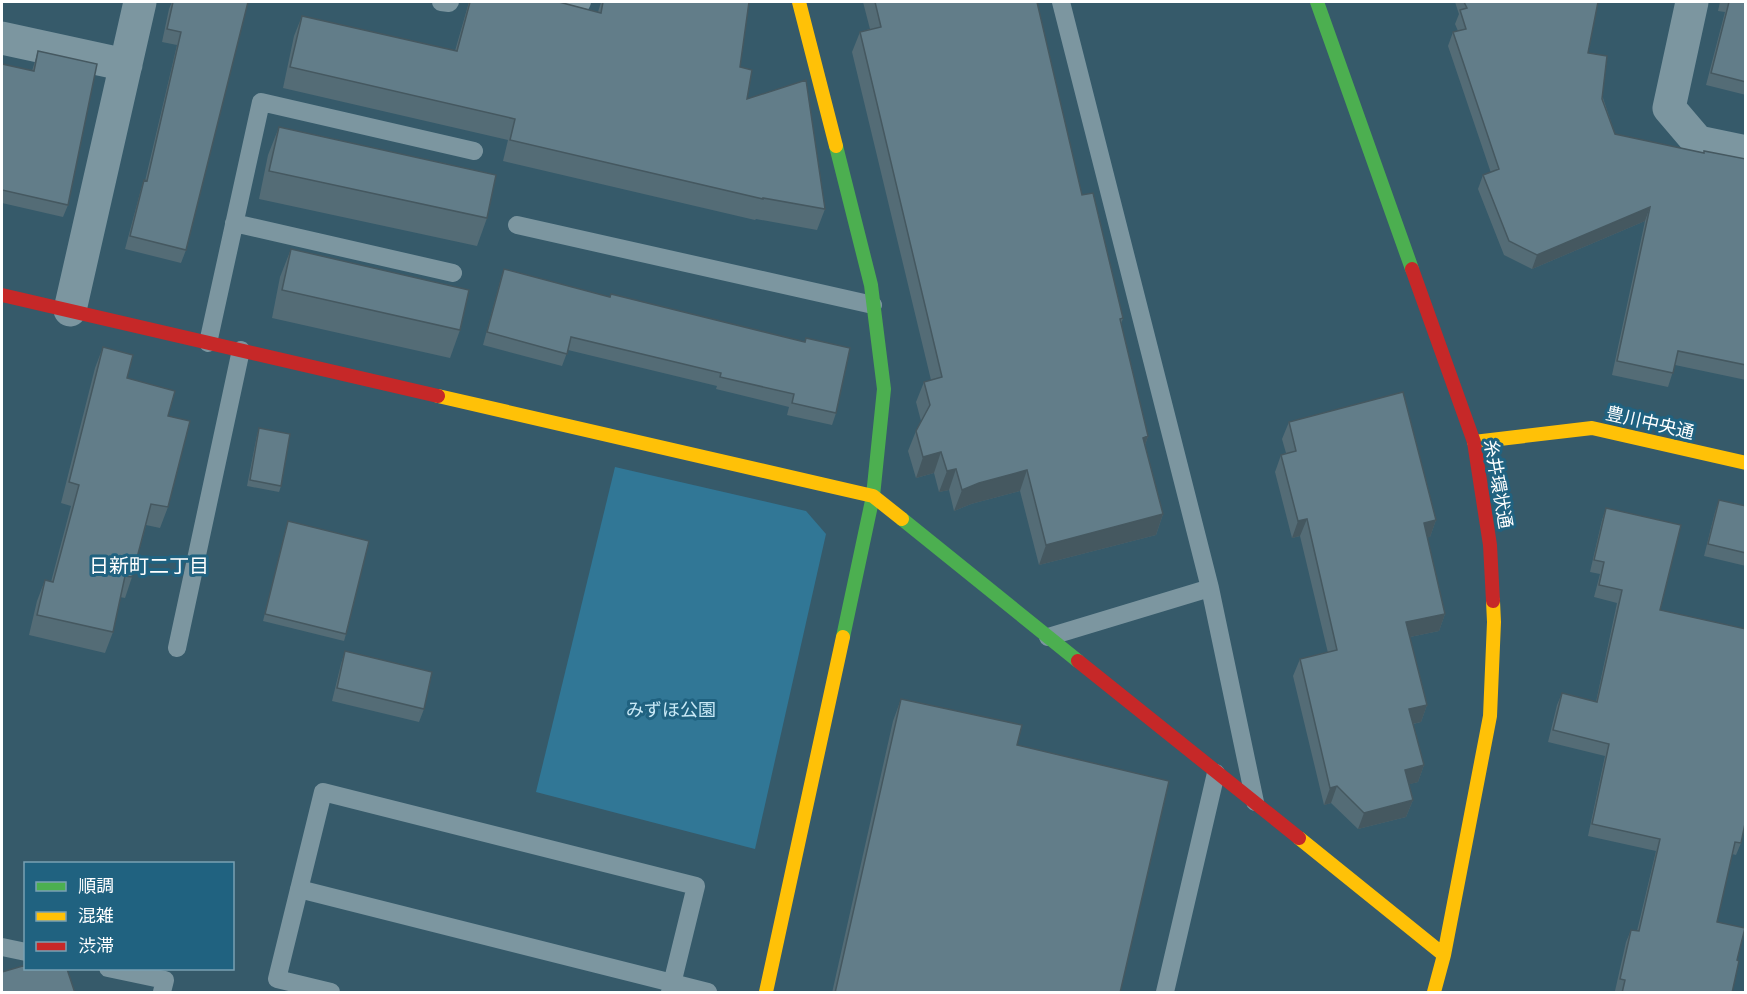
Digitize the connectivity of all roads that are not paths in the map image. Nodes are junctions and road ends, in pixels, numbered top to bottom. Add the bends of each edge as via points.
1 (140, 2) edge
2 (441, 2) edge
3 (450, 2) edge
4 (568, 2) edge
5 (582, 2) edge
6 (799, 2) edge
7 (1061, 2) edge
8 (1317, 2) edge
9 (1692, 2) edge
10 (2, 38) edge
11 (126, 65) junction
12 (474, 151) dead end
13 (1746, 152) edge
14 (234, 223) junction
15 (517, 225) dead end
16 (453, 273) dead end
17 (2, 295) edge
18 (873, 305) junction
19 (70, 310) junction
20 (207, 343) junction
21 (241, 350) junction
22 (1474, 442) junction
23 (1746, 463) edge
24 (873, 496) junction
25 (1210, 588) junction
26 (1048, 637) junction
27 (177, 648) dead end
28 (1216, 773) junction
29 (1256, 804) junction
30 (299, 890) junction
31 (2, 947) edge
32 (24, 952) edge
33 (1444, 955) junction
34 (113, 970) edge
35 (671, 988) edge
36 (162, 993) edge
37 (332, 993) edge
38 (708, 993) edge
39 (766, 993) edge
40 (1165, 993) edge
41 (1434, 993) edge

1 - 11 street
2 - 3 lane
4 - 5 lane
6 - 18 street
7 - 25 lane
8 - 22 street, 糸井環状通
9 - 13 street via 1669,108 1698,142
10 - 11 street
11 - 19 street
12 - 14 lane via 261,102
14 - 16 lane
14 - 20 lane
15 - 18 lane
17 - 19 street
18 - 24 street via 884,389
19 - 20 street
20 - 21 street
21 - 24 street
21 - 27 lane
22 - 23 street, 豊川中央通 via 1592,428
22 - 33 street, 糸井環状通 via 1490,545 1494,622 1490,716
24 - 26 street
24 - 39 street
25 - 26 lane
25 - 29 lane
26 - 28 street
28 - 29 street
28 - 40 lane
29 - 33 street
30 - 35 lane
30 - 35 lane via 323,792 696,886
30 - 37 lane via 277,979
31 - 32 lane
33 - 41 street, 糸井環状通
34 - 36 lane via 165,980
35 - 38 lane

